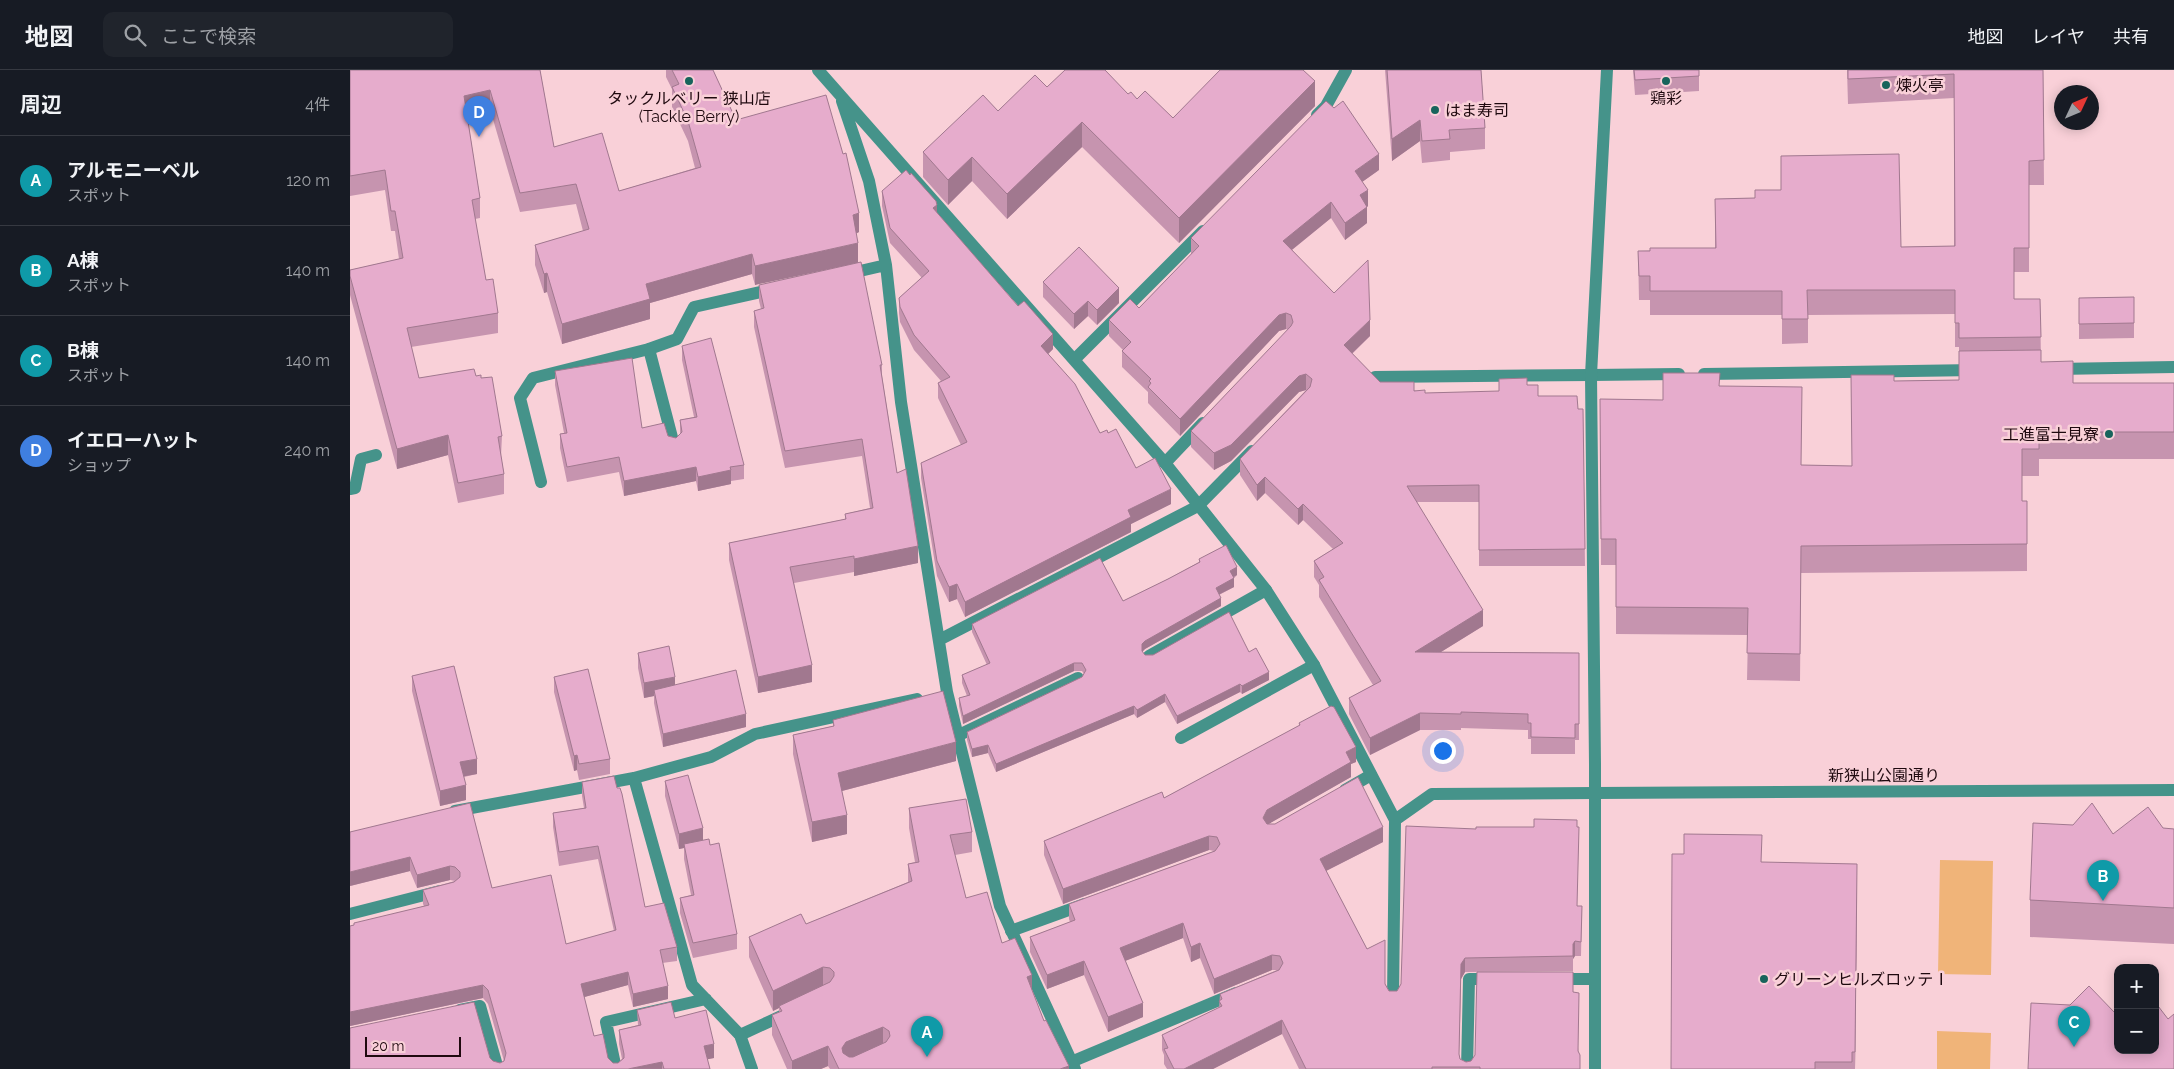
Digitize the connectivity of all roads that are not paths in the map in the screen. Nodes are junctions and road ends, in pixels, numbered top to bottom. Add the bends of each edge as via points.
1 (818, 70) edge
2 (1346, 70) edge
3 (1607, 70) edge
4 (841, 96) junction
5 (1305, 127) edge
6 (1214, 219) edge
7 (886, 265) junction
8 (838, 276) edge
9 (790, 286) edge
10 (649, 349) junction
11 (1074, 360) junction
12 (2174, 367) edge
13 (2046, 369) edge
14 (1986, 370) edge
15 (1591, 375) junction
16 (1375, 377) edge
17 (1212, 414) edge
18 (674, 445) edge
19 (1258, 445) edge
20 (376, 455) dead end
21 (1165, 463) junction
22 (541, 482) dead end
23 (350, 489) edge
24 (1198, 506) junction
25 (1266, 590) junction
26 (939, 640) junction
27 (1149, 656) edge
28 (1314, 665) junction
29 (1078, 678) edge
30 (938, 694) junction
31 (959, 735) junction
32 (1180, 738) dead end
33 (1371, 775) junction
34 (634, 778) junction
35 (2174, 790) edge
36 (1595, 793) junction
37 (1338, 794) edge
38 (445, 813) edge
39 (1395, 820) junction
40 (452, 888) edge
41 (1093, 901) edge
42 (350, 914) edge
43 (1011, 932) junction
44 (1507, 979) edge
45 (1546, 979) edge
46 (1594, 979) junction
47 (1248, 988) edge
48 (706, 999) junction
49 (1393, 1000) edge
50 (801, 1007) edge
51 (443, 1014) edge
52 (740, 1035) junction
53 (1073, 1066) edge
54 (498, 1069) edge
55 (616, 1069) edge
56 (752, 1069) edge
57 (1467, 1069) edge
58 (1595, 1069) edge

1 - 4 street
2 - 5 street via 1326,106
3 - 15 street
4 - 7 street via 868,181
4 - 11 street
6 - 11 street
7 - 8 street
7 - 26 street via 901,402
9 - 10 street via 694,307 677,340
10 - 18 street
10 - 22 street via 533,378 520,398
11 - 21 street
12 - 13 street
14 - 15 street
15 - 16 street
15 - 36 street
17 - 21 street
19 - 24 street
20 - 23 street via 361,459 355,488
21 - 24 street
24 - 25 street
24 - 26 street
25 - 27 street
25 - 28 street
26 - 30 street
28 - 32 street
28 - 33 street
29 - 31 street
30 - 31 street
30 - 34 street via 755,734 711,757
31 - 43 street via 1000,906
33 - 37 street
33 - 39 street
34 - 38 street
34 - 48 street via 692,985
35 - 36 street, 新狭山公園通り
36 - 39 street, 新狭山公園通り via 1432,794
36 - 46 street
39 - 49 street
40 - 42 street
41 - 43 street
43 - 53 street
44 - 57 street via 1469,979
45 - 46 street
46 - 58 street
47 - 53 street
48 - 52 street
48 - 55 street via 606,1022
50 - 52 street
51 - 54 street via 480,1006
52 - 56 street

